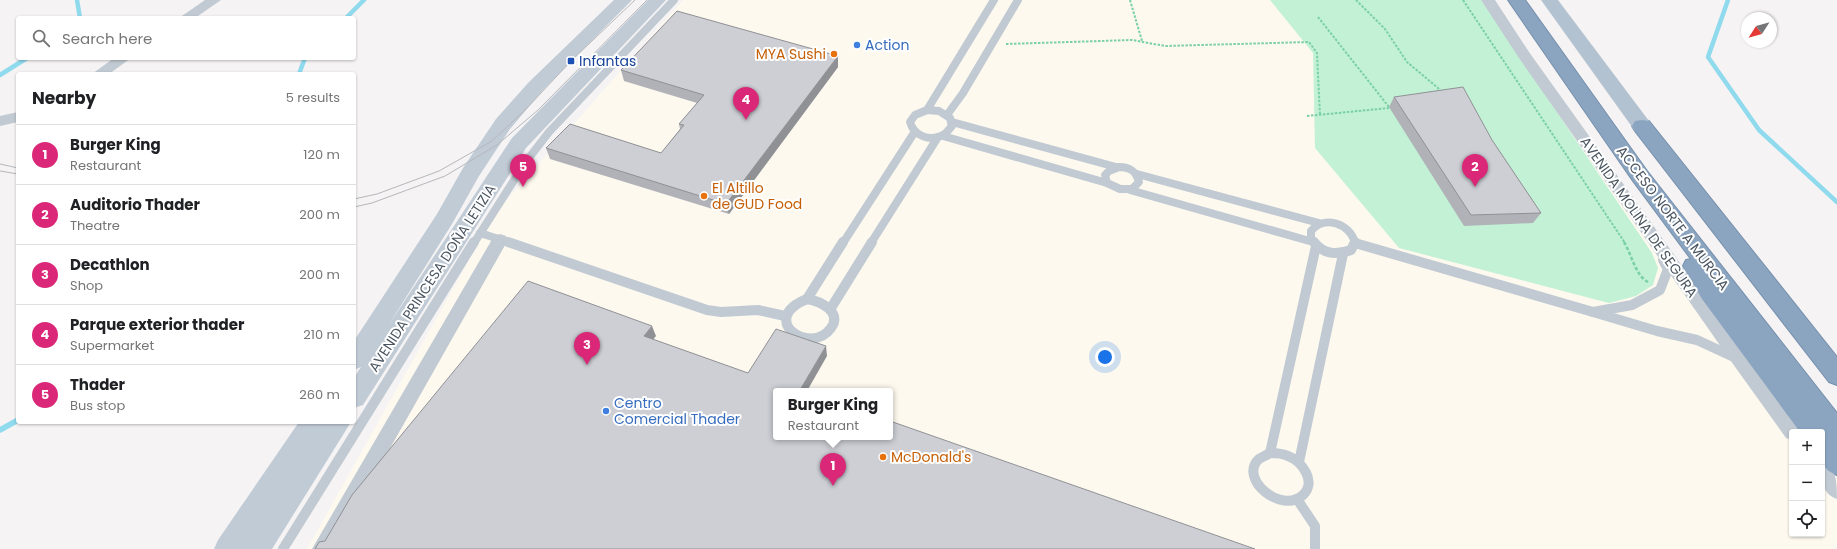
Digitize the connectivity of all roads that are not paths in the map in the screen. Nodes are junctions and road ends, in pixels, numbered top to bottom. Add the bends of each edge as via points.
1 (214, 0) edge
2 (624, 0) edge
3 (658, 0) edge
4 (674, 0) edge
5 (994, 0) edge
6 (1018, 0) edge
7 (1488, 0) edge
8 (1516, 0) edge
9 (1549, 0) edge
10 (189, 16) edge
11 (121, 60) edge
12 (102, 72) edge
13 (926, 110) junction
14 (16, 117) edge
15 (949, 118) junction
16 (0, 121) edge
17 (1642, 126) junction
18 (914, 132) junction
19 (940, 137) junction
20 (1116, 167) junction
21 (1137, 174) junction
22 (1640, 176) junction
23 (1107, 183) junction
24 (1130, 190) junction
25 (1319, 223) junction
26 (1649, 232) junction
27 (480, 233) junction
28 (500, 240) junction
29 (1355, 242) junction
30 (1314, 244) junction
31 (1343, 254) junction
32 (807, 299) junction
33 (1793, 306) junction
34 (831, 308) junction
35 (1593, 312) junction
36 (785, 316) junction
37 (1837, 355) edge
38 (356, 357) edge
39 (1739, 359) junction
40 (1837, 362) edge
41 (1837, 375) edge
42 (356, 395) edge
43 (312, 424) edge
44 (338, 424) edge
45 (1791, 429) edge
46 (1812, 429) edge
47 (1837, 432) edge
48 (1825, 447) edge
49 (1270, 453) junction
50 (1299, 462) junction
51 (1837, 464) edge
52 (1825, 474) edge
53 (1837, 490) edge
54 (1297, 499) junction
55 (228, 549) edge
56 (257, 549) edge
57 (283, 549) edge
58 (322, 549) edge
59 (1315, 549) edge

1 - 10 street
2 - 38 street, AVENIDA PRINCESA DOÑA LETIZIA via 536,86 503,124
3 - 42 street, AVENIDA PRINCESA DOÑA LETIZIA via 519,143
4 - 27 lane via 549,132 525,163
5 - 13 lane
6 - 15 lane
7 - 26 street, AVENIDA MOLINA DE SEGURA via 1524,56
8 - 22 highway, ACCESO NORTE A MURCIA
9 - 17 main road
11 - 12 street
13 - 15 lane via 934,110
13 - 18 lane via 912,117 910,128
14 - 16 street
15 - 19 lane via 950,130
15 - 20 lane
17 - 33 highway
17 - 41 highway
18 - 19 lane via 921,136
18 - 32 lane
19 - 23 lane
19 - 34 lane
20 - 21 lane via 1129,168
20 - 23 lane via 1111,168 1105,175
21 - 24 lane via 1138,185
21 - 25 lane
22 - 46 highway via 1710,293
22 - 47 highway, ACCESO NORTE A MURCIA
23 - 24 lane via 1116,189
24 - 30 lane
25 - 29 lane via 1342,226 1349,231
25 - 30 lane via 1310,234
26 - 35 lane via 1668,269 1660,289 1632,305
26 - 39 street, AVENIDA MOLINA DE SEGURA
27 - 28 lane
27 - 57 lane
28 - 36 lane via 707,310 758,310
28 - 58 street
29 - 31 lane via 1351,250
29 - 35 lane
30 - 31 lane via 1331,254
30 - 49 lane
31 - 50 lane
32 - 34 lane via 821,301
32 - 36 lane via 791,307
33 - 37 highway
33 - 40 highway
34 - 36 lane via 834,323 825,334 808,339 787,329
35 - 39 lane via 1697,340
39 - 45 street, AVENIDA MOLINA DE SEGURA
43 - 55 street
44 - 56 street
48 - 51 highway
49 - 50 lane via 1285,454
49 - 54 lane via 1263,455 1254,466 1256,482 1269,496 1288,501
50 - 54 lane via 1305,469 1309,483 1307,490
52 - 53 street
54 - 59 lane via 1315,526

